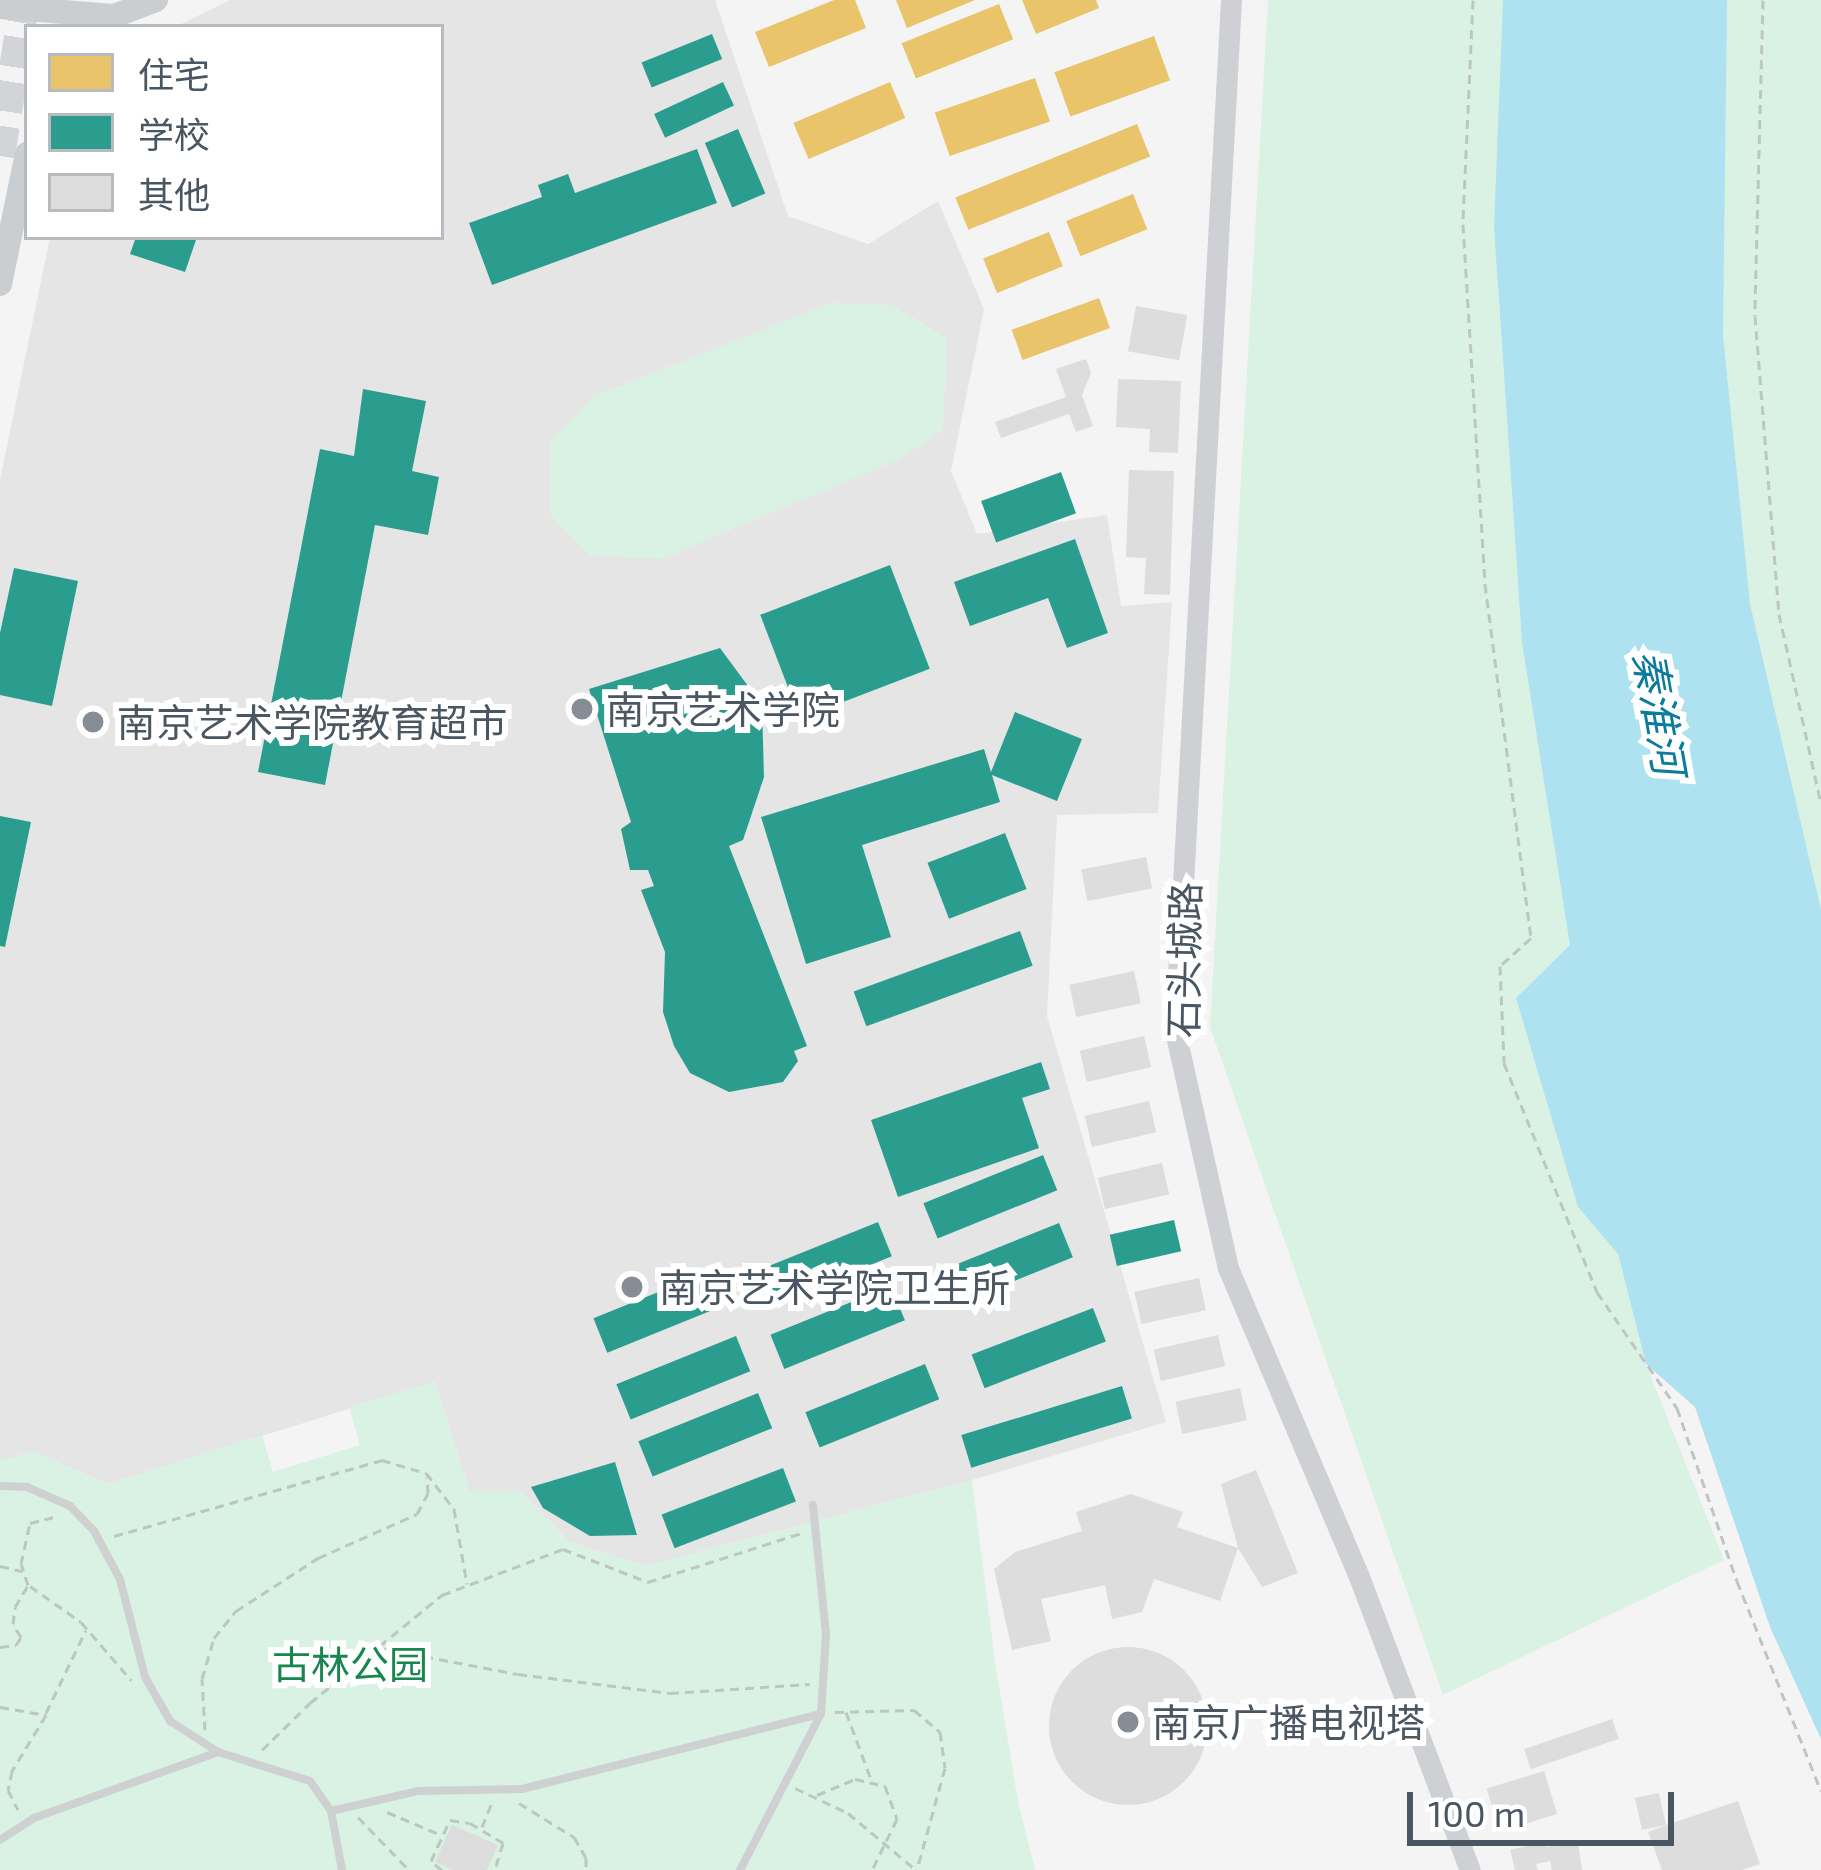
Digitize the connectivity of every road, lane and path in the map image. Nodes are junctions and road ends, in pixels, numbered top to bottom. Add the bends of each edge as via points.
1 (156, 0) edge
2 (1231, 0) edge
3 (1473, 0) edge
4 (1762, 0) edge
5 (0, 7) edge
6 (59, 9) edge
7 (24, 168) edge
8 (0, 284) edge
9 (1821, 802) edge
10 (426, 1473) junction
11 (0, 1486) edge
12 (813, 1505) dead end
13 (80, 1516) junction
14 (815, 1528) junction
15 (100, 1541) junction
16 (0, 1567) edge
17 (24, 1571) junction
18 (28, 1585) junction
19 (468, 1586) junction
20 (86, 1628) junction
21 (0, 1647) edge
22 (378, 1648) junction
23 (826, 1683) junction
24 (152, 1689) junction
25 (0, 1707) edge
26 (846, 1711) junction
27 (821, 1714) junction
28 (46, 1715) junction
29 (205, 1744) junction
30 (218, 1752) junction
31 (250, 1762) junction
32 (873, 1783) junction
33 (785, 1784) junction
34 (497, 1790) junction
35 (1821, 1791) edge
36 (817, 1795) junction
37 (368, 1803) junction
38 (347, 1808) junction
39 (332, 1811) junction
40 (25, 1824) junction
41 (481, 1828) junction
42 (440, 1835) junction
43 (0, 1840) edge
44 (888, 1845) junction
45 (342, 1870) edge
46 (409, 1870) edge
47 (442, 1870) edge
48 (495, 1870) edge
49 (586, 1870) edge
50 (740, 1870) edge
51 (872, 1870) edge
52 (917, 1870) edge
53 (1470, 1870) edge

1 - 6 main road via 114,16
2 - 53 street, 石头城路 via 1175,1031 1228,1268 1358,1574
3 - 35 path via 1463,224 1485,584 1531,938 1500,966 1504,1063 1597,1292 1677,1408
4 - 9 path via 1755,316 1779,614
5 - 6 main road
7 - 8 main road
10 - 15 path via 382,1460 338,1469
10 - 19 path via 454,1509
10 - 29 path via 428,1493 417,1514 318,1558 236,1611 214,1638 202,1679
11 - 13 lane via 27,1486
12 - 14 lane
13 - 15 lane
13 - 17 path via 30,1523
14 - 19 path via 648,1582 563,1549
14 - 23 lane
15 - 24 lane via 120,1579
16 - 17 path
17 - 18 path
18 - 20 path
18 - 21 path via 15,1607 21,1637
19 - 22 path via 442,1595
20 - 24 path via 123,1676
20 - 28 path
22 - 23 path via 670,1693
22 - 31 path
23 - 27 lane
24 - 29 lane via 170,1721
25 - 28 path
26 - 27 path
26 - 32 path
26 - 52 path via 914,1710 940,1732 945,1768
27 - 33 lane
27 - 34 lane
28 - 40 path via 8,1790
29 - 30 lane
30 - 31 lane
30 - 40 lane
31 - 39 lane via 310,1781
32 - 36 path via 855,1780
32 - 44 path via 885,1786 897,1819
33 - 36 path
33 - 50 lane
34 - 37 lane via 418,1791
34 - 41 path
34 - 49 path via 574,1837
36 - 44 path
37 - 38 lane
37 - 42 path
38 - 39 lane
38 - 46 path
39 - 45 lane
40 - 43 lane
41 - 42 path via 450,1820
41 - 48 path via 503,1844
42 - 47 path via 431,1861
44 - 51 path
44 - 52 path

